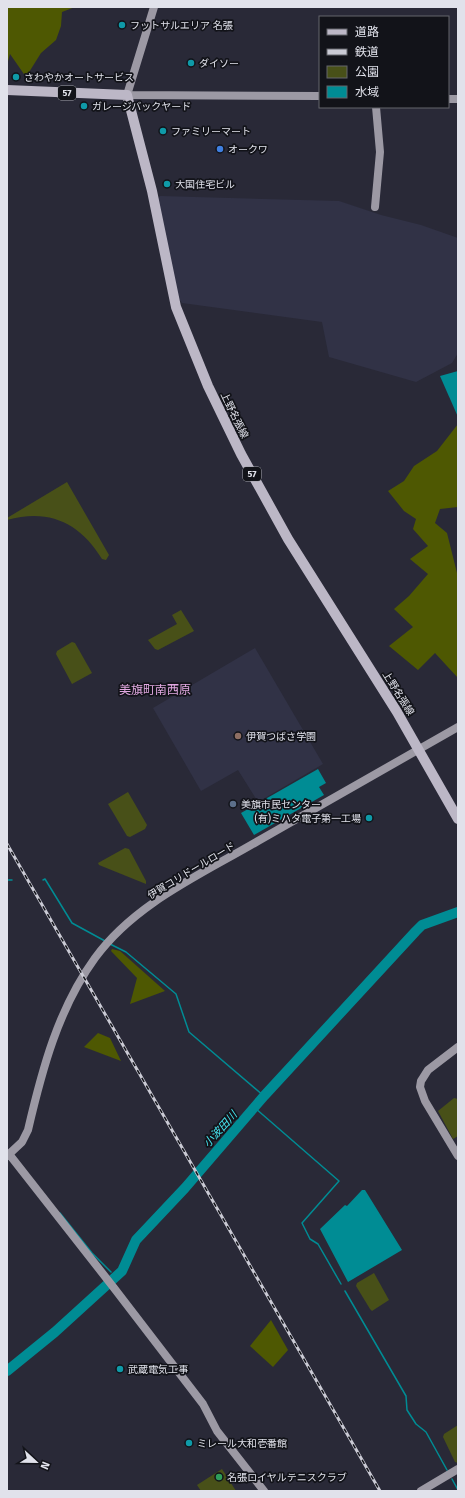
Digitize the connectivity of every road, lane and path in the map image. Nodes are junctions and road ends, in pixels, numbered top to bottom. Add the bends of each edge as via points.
1 (154, 7) edge
2 (7, 90) edge
3 (127, 95) junction
4 (319, 96) edge
5 (376, 108) edge
6 (376, 207) dead end
7 (458, 727) edge
8 (419, 749) junction
9 (458, 819) edge
10 (458, 1047) edge
11 (8, 1155) edge
12 (458, 1156) edge
13 (458, 1469) edge
14 (264, 1491) edge
15 (421, 1491) edge

1 - 3 street
2 - 3 main road, 57
3 - 4 street
3 - 8 main road, 上野名張線 / 57 via 152,191 176,307 208,386 241,454 288,539
5 - 6 street via 380,152
7 - 8 street, 伊賀コリドールロード
8 - 9 main road, 上野名張線 / 57
8 - 11 street, 伊賀コリドールロード via 167,893 108,943 79,982 65,1009 51,1047 28,1130 22,1142
10 - 12 street via 428,1070 420,1087 425,1101
11 - 14 street via 203,1404 217,1431
13 - 15 street

